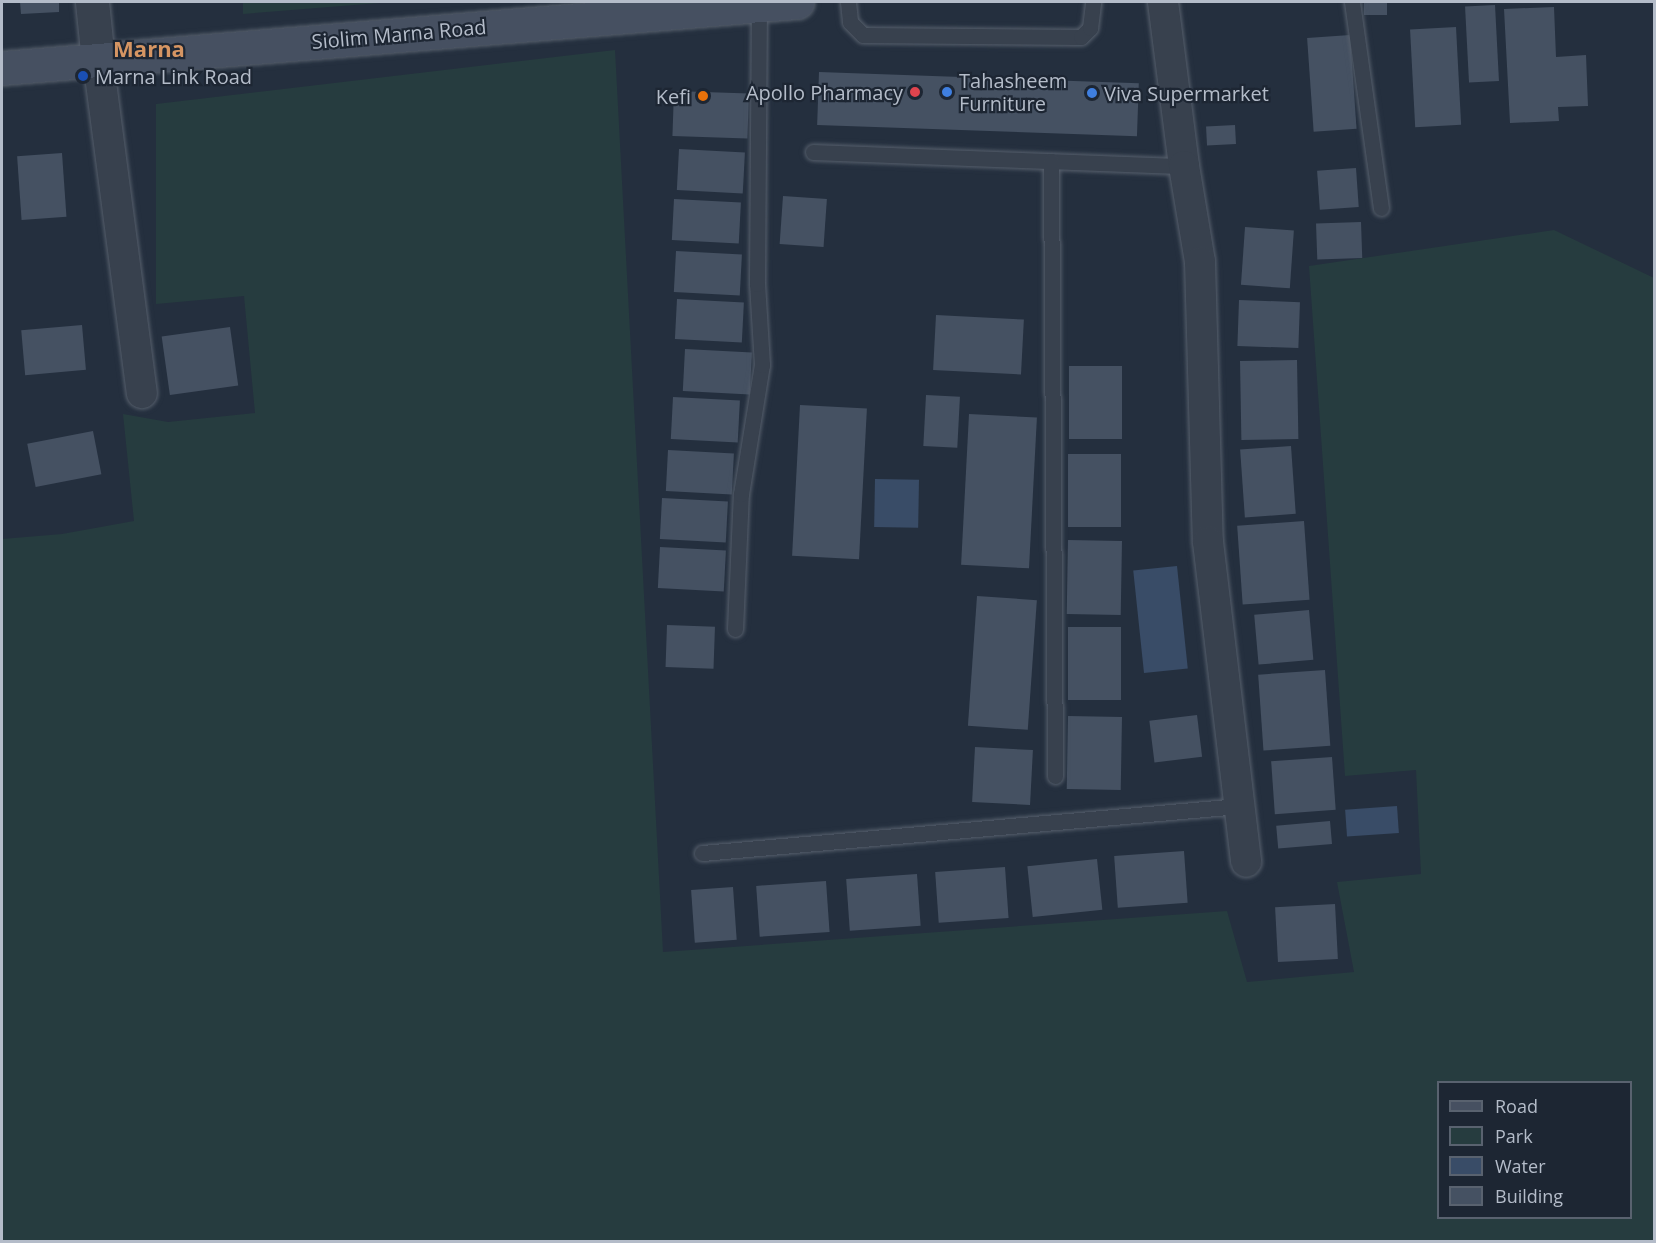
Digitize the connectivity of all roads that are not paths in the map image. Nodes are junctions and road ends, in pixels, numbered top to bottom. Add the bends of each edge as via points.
1 (92, 2) edge
2 (797, 2) edge
3 (848, 2) edge
4 (1093, 2) edge
5 (1163, 2) edge
6 (1352, 2) edge
7 (759, 4) junction
8 (98, 60) junction
9 (2, 68) edge
10 (813, 152) dead end
11 (1051, 161) junction
12 (1184, 166) junction
13 (1381, 208) dead end
14 (142, 393) dead end
15 (735, 629) dead end
16 (1055, 776) dead end
17 (1239, 806) junction
18 (702, 853) dead end
19 (1246, 862) dead end

1 - 8 street
2 - 7 main road, Siolim Marna Road
3 - 4 lane via 850,22 863,35 1081,37 1090,28
5 - 12 street
6 - 13 lane
7 - 8 main road, Siolim Marna Road
7 - 15 lane via 757,284 762,365 741,494
8 - 9 main road, Siolim Marna Road
8 - 14 street
10 - 11 lane
11 - 12 lane
11 - 16 lane
12 - 17 street via 1200,262 1208,542
17 - 18 lane
17 - 19 street

